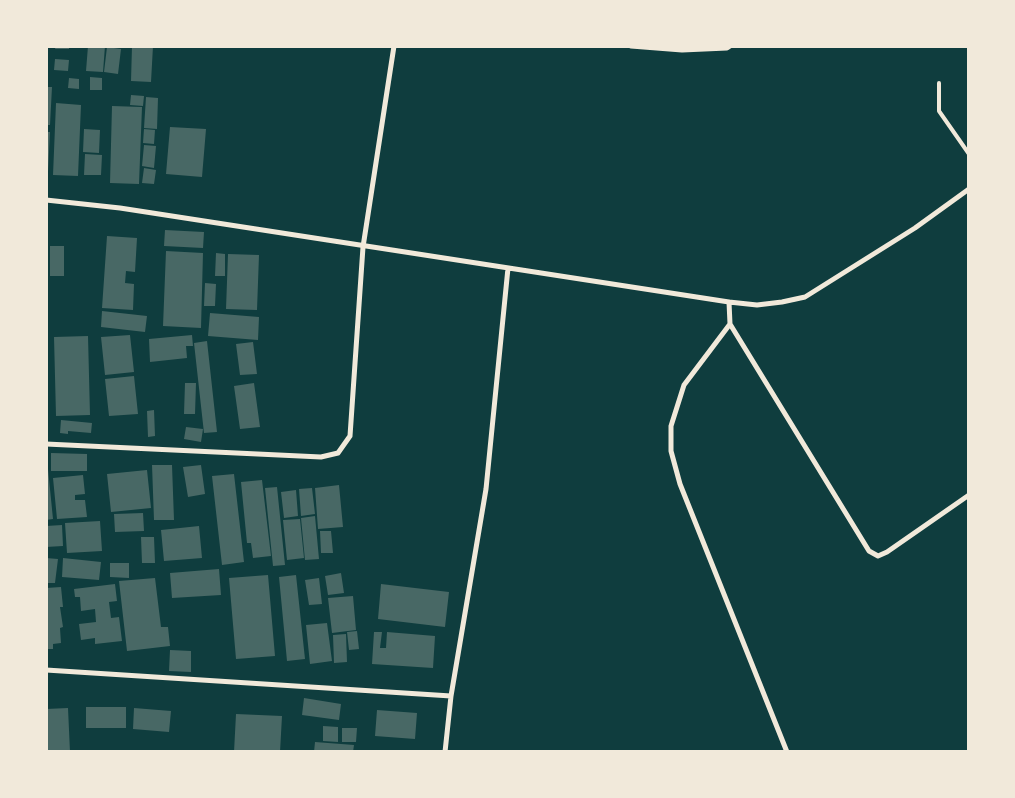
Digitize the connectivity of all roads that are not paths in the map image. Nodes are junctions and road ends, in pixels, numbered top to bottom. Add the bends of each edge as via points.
1 (394, 46) edge
2 (631, 46) edge
3 (730, 46) edge
4 (939, 83) dead end
5 (969, 154) edge
6 (969, 188) edge
7 (46, 200) edge
8 (363, 247) junction
9 (508, 268) junction
10 (729, 302) junction
11 (730, 324) junction
12 (46, 444) edge
13 (969, 495) edge
14 (46, 670) edge
15 (451, 696) junction
16 (445, 752) edge
17 (787, 752) edge

1 - 8 street
2 - 3 street via 682,50
4 - 5 lane via 939,111
6 - 10 street via 915,228 804,297 757,305
7 - 8 street via 120,208
8 - 9 street
8 - 12 street via 350,436 338,453 321,457
9 - 10 street
9 - 15 street via 486,489
10 - 11 street
11 - 13 street via 869,551 878,556 887,552
11 - 17 street via 684,385 671,426 671,451 680,484
14 - 15 street
15 - 16 street

